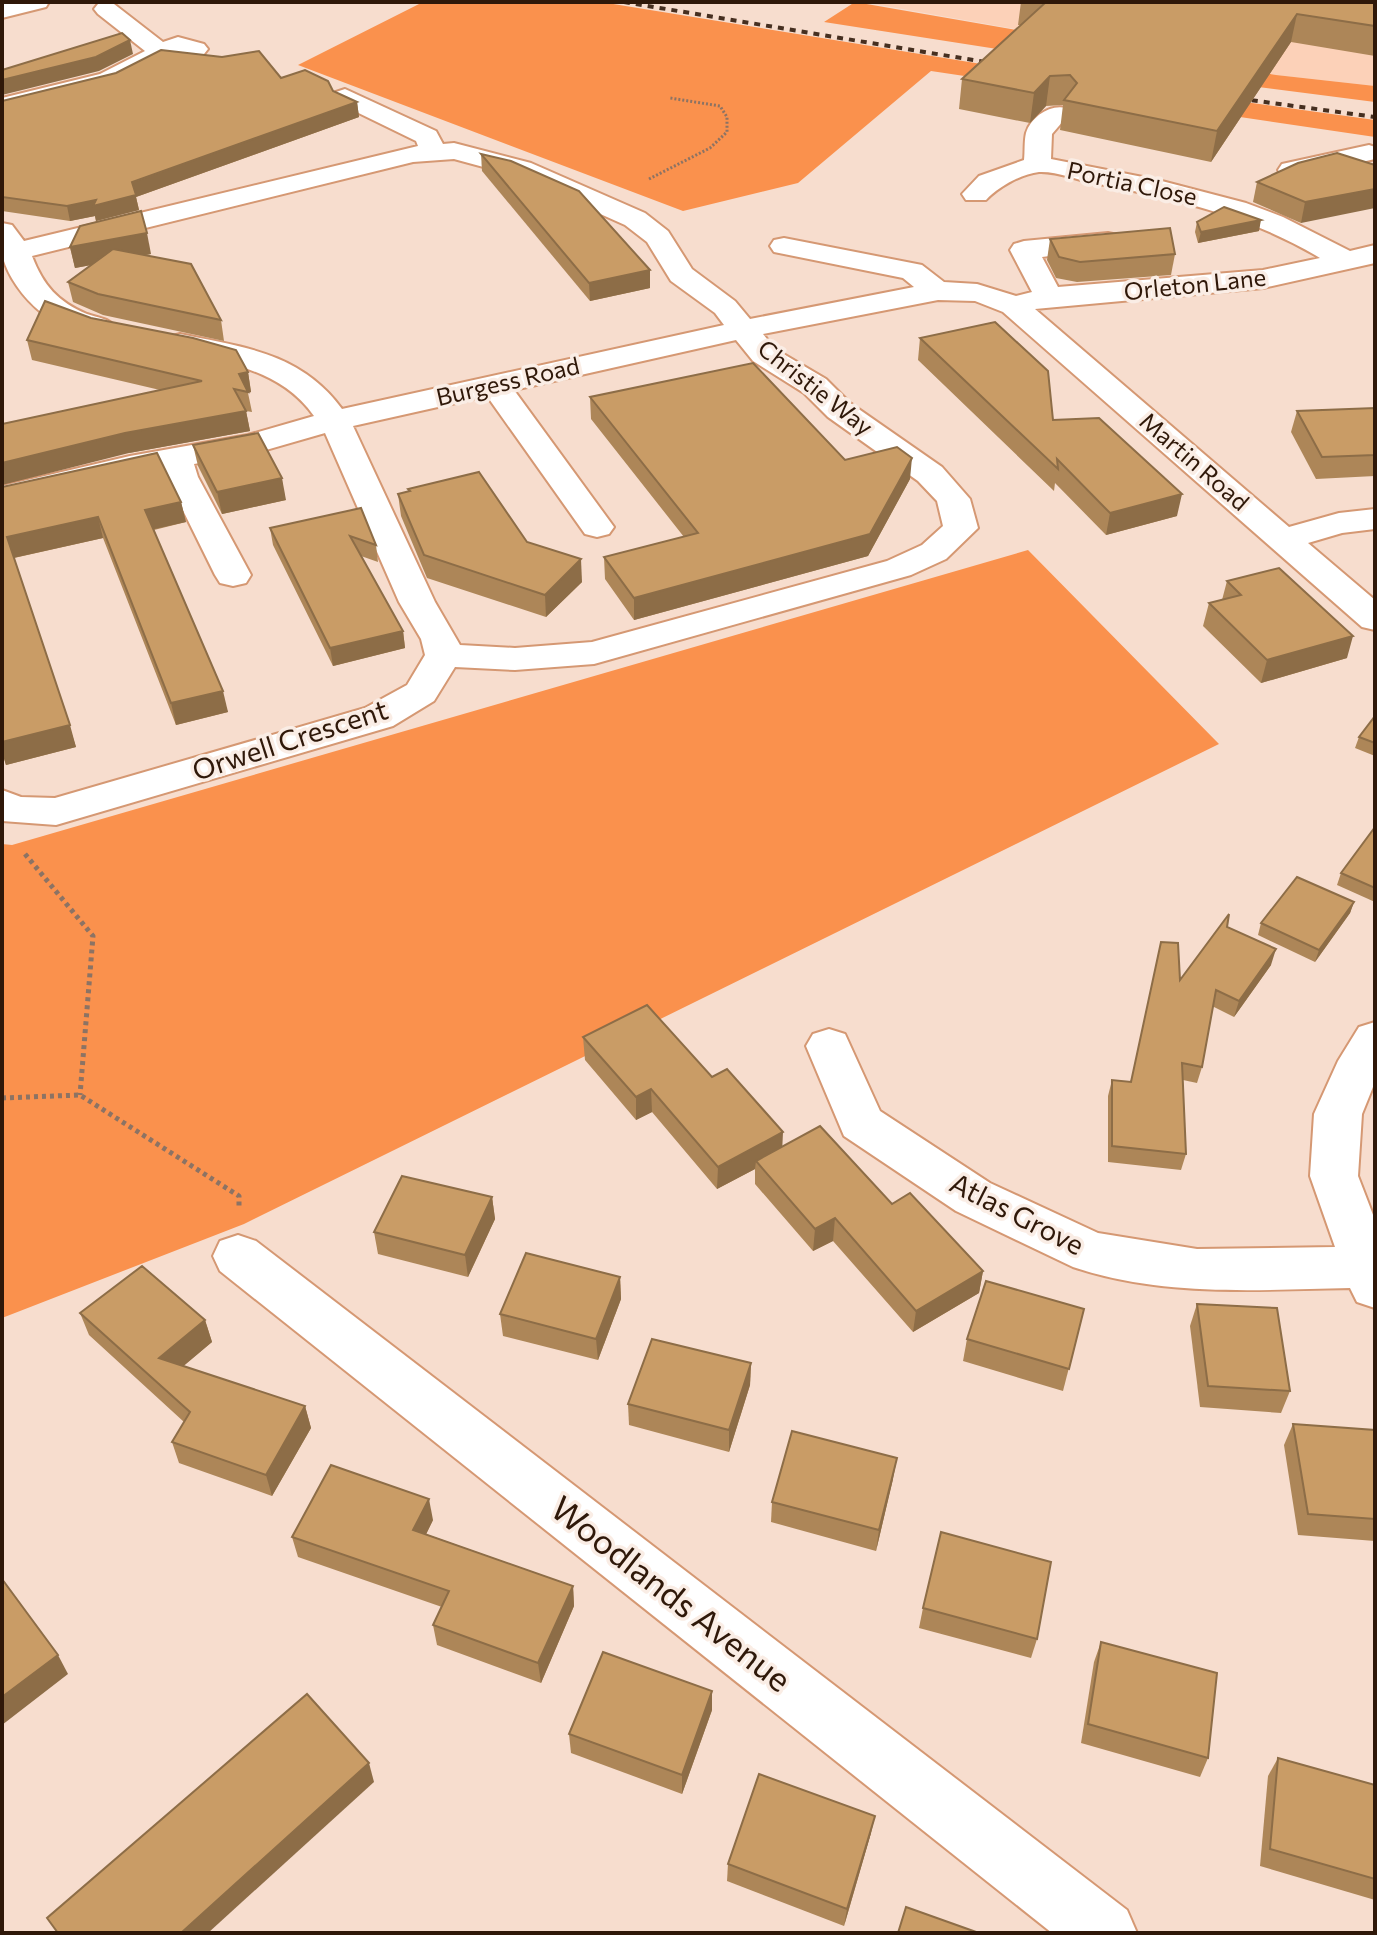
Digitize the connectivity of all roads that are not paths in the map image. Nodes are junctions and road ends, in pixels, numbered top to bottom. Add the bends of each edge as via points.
1 (38, 2) edge
2 (106, 9) dead end
3 (2, 11) edge
4 (196, 49) dead end
5 (159, 51) junction
6 (345, 97) edge
7 (2, 106) edge
8 (1057, 113) edge
9 (433, 150) junction
10 (1369, 153) dead end
11 (1037, 164) junction
12 (976, 194) dead end
13 (1226, 204) junction
14 (1142, 238) edge
15 (10, 241) edge
16 (784, 246) dead end
17 (1375, 254) edge
18 (1346, 261) junction
19 (938, 291) junction
20 (1049, 297) junction
21 (1013, 306) junction
22 (744, 329) junction
23 (495, 385) junction
24 (333, 421) junction
25 (176, 458) junction
26 (2, 496) edge
27 (1375, 519) edge
28 (597, 527) dead end
29 (1283, 539) junction
30 (233, 575) dead end
31 (1375, 619) edge
32 (444, 655) junction
33 (2, 803) edge
34 (1375, 1039) edge
35 (829, 1046) dead end
36 (238, 1256) road end
37 (1370, 1277) edge
38 (1104, 1933) edge

1 - 3 street
2 - 5 street
4 - 5 street via 178,44
5 - 7 street via 109,79
6 - 9 street via 427,136
8 - 11 street via 1039,132
9 - 15 street, Christie Way
9 - 22 street, Christie Way via 522,169 635,219 658,237 681,275 725,307
10 - 13 street, Portia Close via 1261,182
11 - 12 street via 988,182
11 - 13 street, Portia Close
13 - 18 street, Portia Close via 1310,237
14 - 20 street via 1024,250
15 - 24 street via 25,277 45,304 93,325 252,359 309,390
16 - 19 street via 912,271
17 - 18 street, Orleton Lane
18 - 20 street, Orleton Lane via 1263,279
19 - 21 street, Burgess Road via 975,291
19 - 22 street, Burgess Road
20 - 21 street, Orleton Lane
21 - 29 street, Martin Road
22 - 23 street, Burgess Road
22 - 32 street, Christie Way via 764,355 815,386 839,410 930,474 953,499 961,528 934,552 899,568 594,653 515,659
23 - 24 street, Burgess Road
23 - 28 street
24 - 25 street, Burgess Road
24 - 32 street via 363,474 418,606 442,638
25 - 26 street, Burgess Road
25 - 30 street
27 - 29 street
29 - 31 street, Martin Road
32 - 33 street, Orwell Crescent via 421,693 379,717 56,812 11,810
34 - 37 street via 1338,1114 1334,1176
35 - 37 street, Atlas Grove via 861,1123 973,1197 1091,1252 1197,1270
36 - 38 street, Woodlands Avenue

